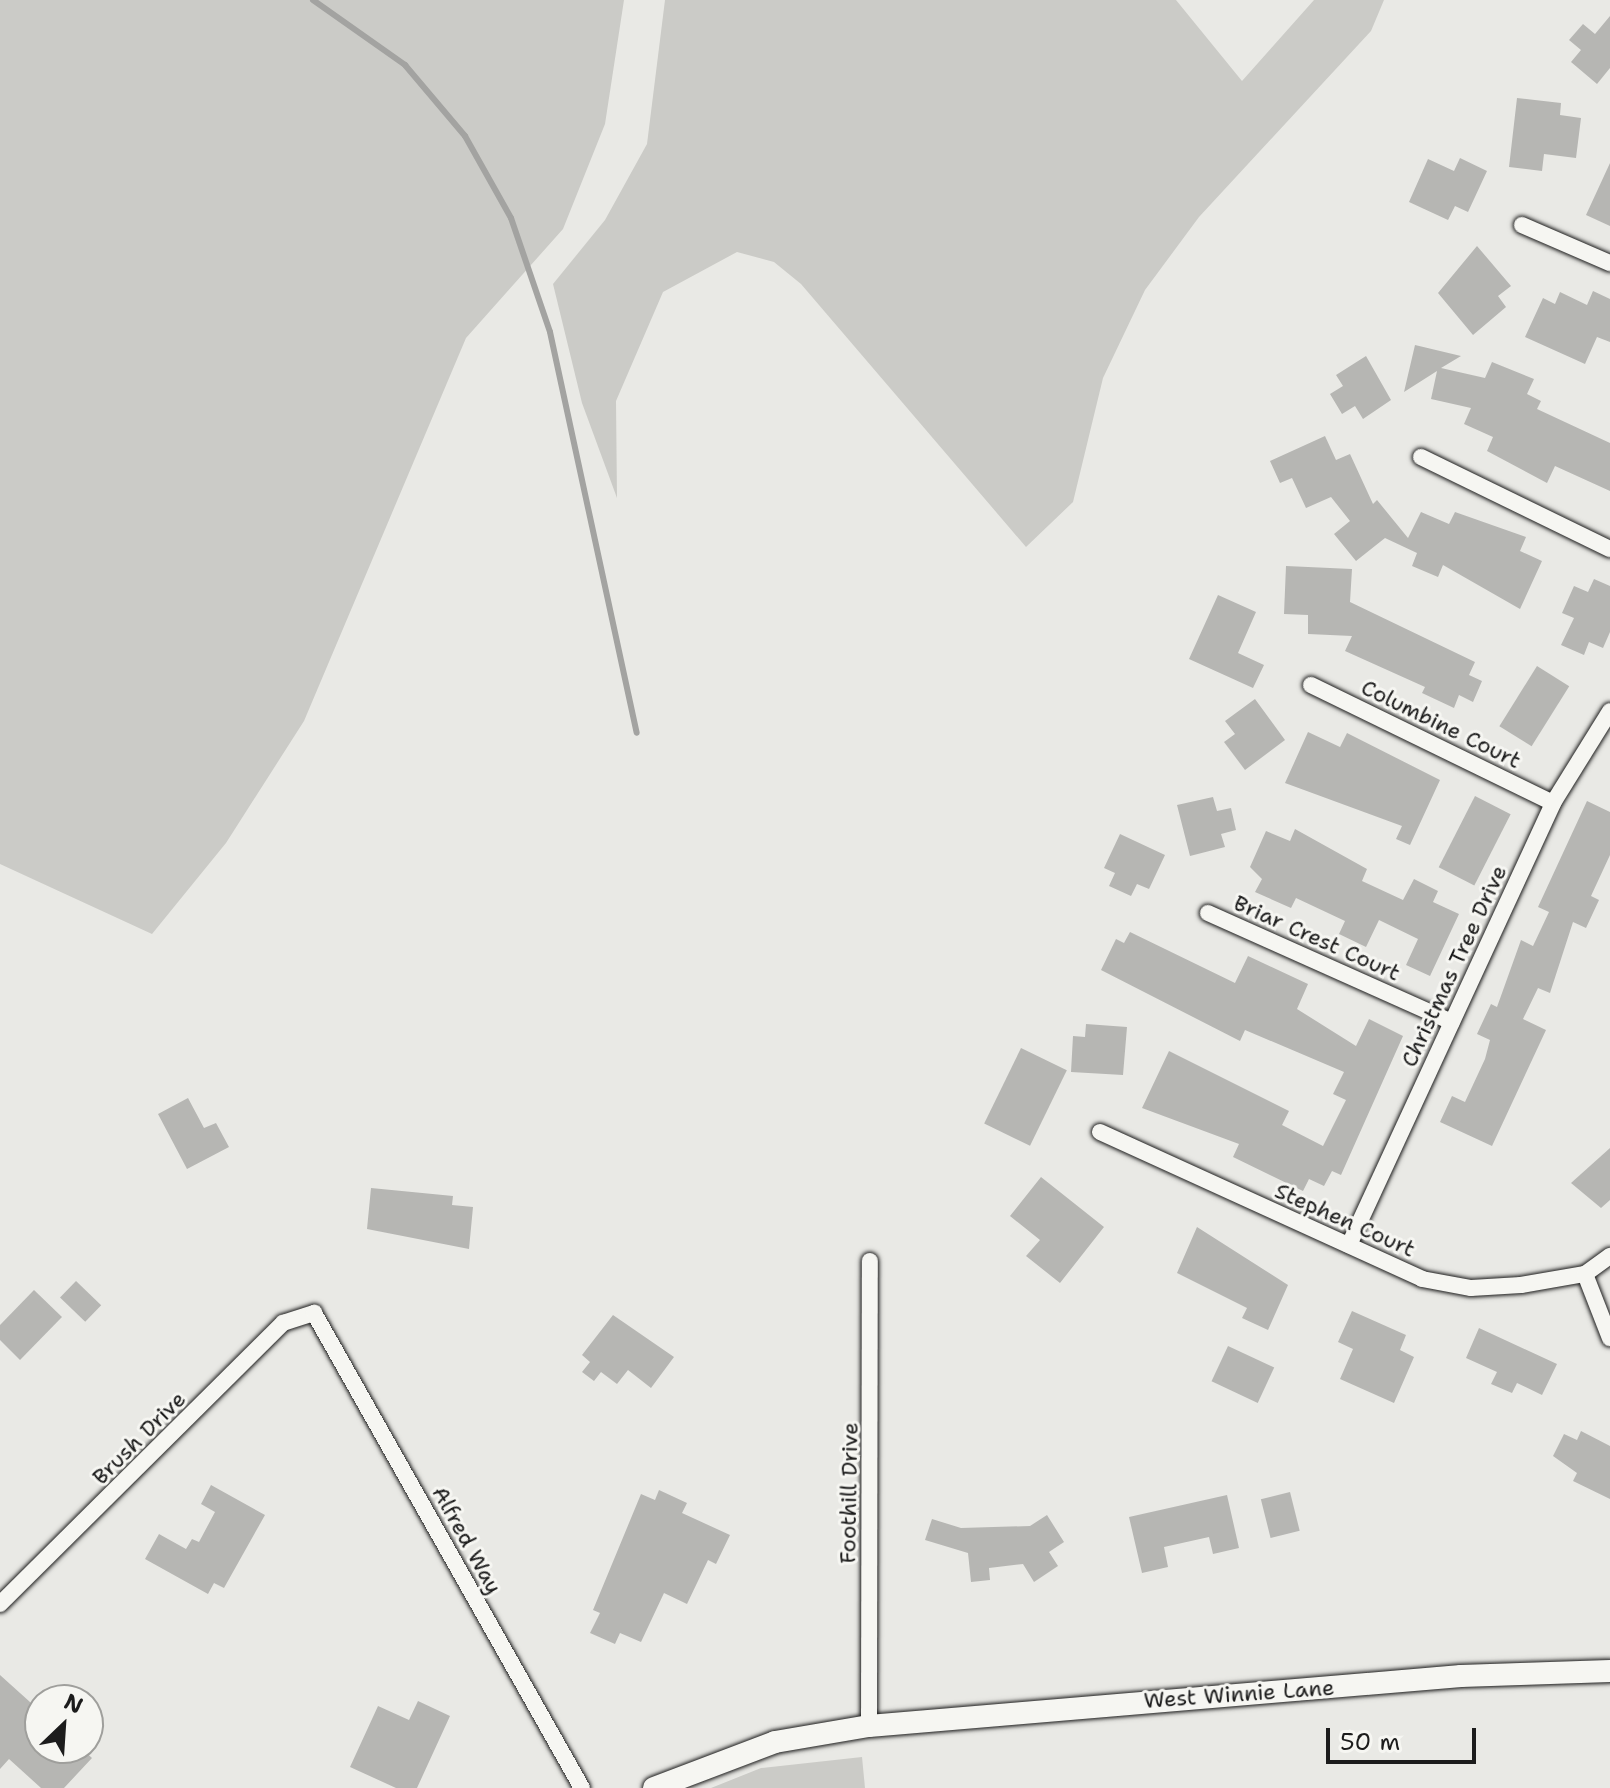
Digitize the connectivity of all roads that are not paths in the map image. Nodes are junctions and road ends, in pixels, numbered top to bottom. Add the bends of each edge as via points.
1 (1522, 225) dead end
2 (1610, 263) edge
3 (1421, 457) dead end
4 (1610, 549) edge
5 (1311, 685) dead end
6 (1610, 711) edge
7 (1553, 803) junction
8 (1208, 913) dead end
9 (1452, 1022) junction
10 (1100, 1132) dead end
11 (1349, 1245) junction
12 (1610, 1256) edge
13 (870, 1261) dead end
14 (1585, 1274) junction
15 (314, 1313) joint
16 (1610, 1338) edge
17 (0, 1604) edge
18 (1610, 1671) edge
19 (869, 1726) junction
20 (582, 1788) edge
21 (654, 1788) edge

1 - 2 street
3 - 4 street
5 - 7 street, Columbine Court
6 - 7 street, Christmas Tree Drive
7 - 9 street, Christmas Tree Drive
8 - 9 street, Briar Crest Court
9 - 11 street, Christmas Tree Drive
10 - 11 street, Stephen Court
11 - 14 street, Stephen Court via 1422,1279 1471,1288
12 - 14 street
13 - 19 street, Foothill Drive
14 - 16 street
15 - 17 street, Brush Drive via 283,1323
15 - 20 street, Alfred Way
18 - 19 street, West Winnie Lane
19 - 21 street, West Winnie Lane via 775,1742

